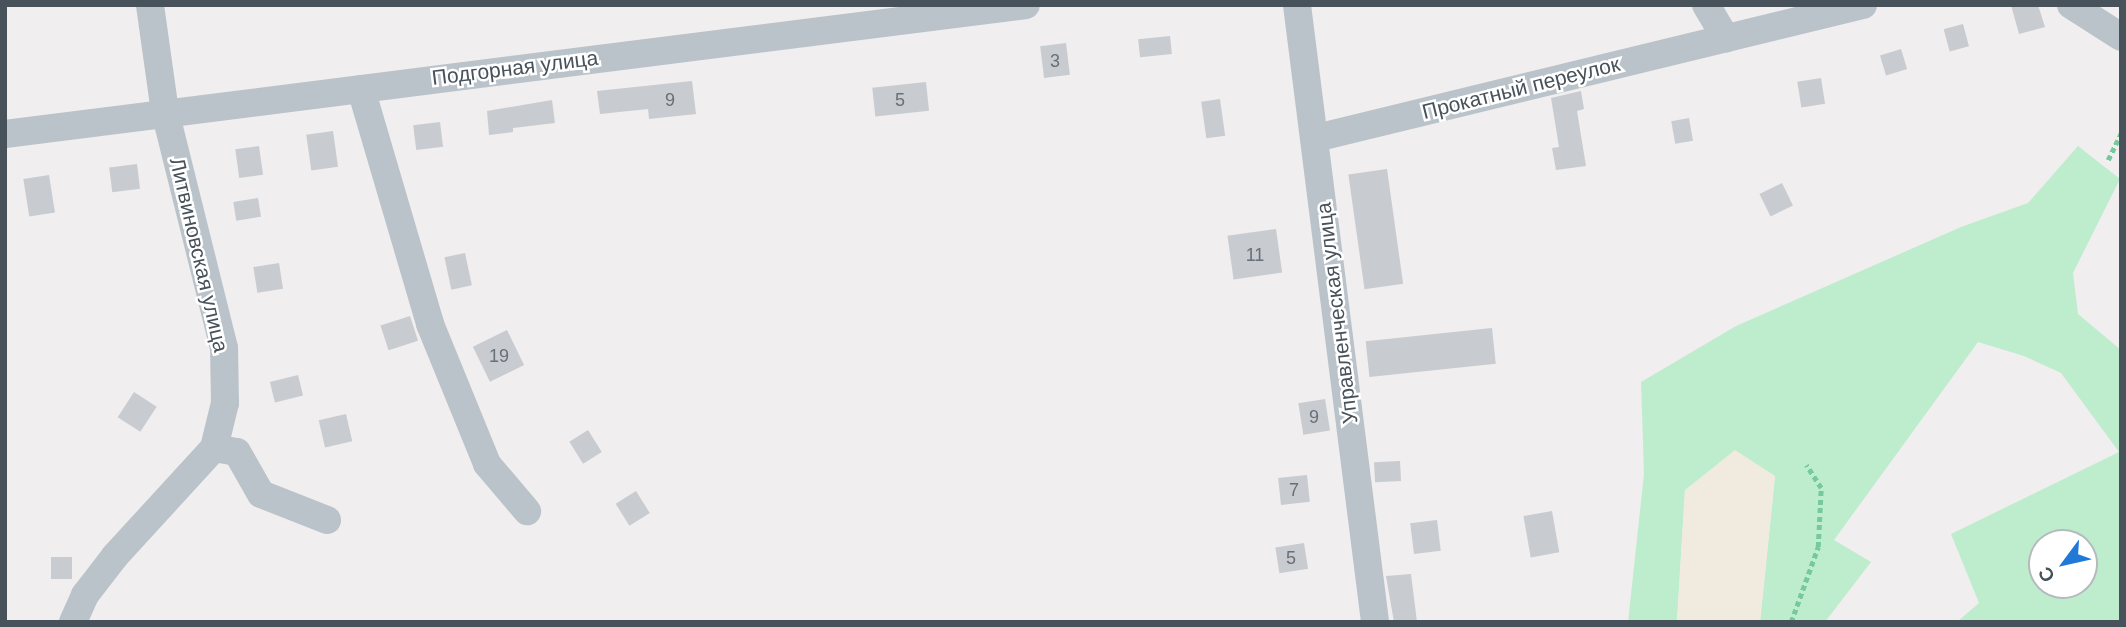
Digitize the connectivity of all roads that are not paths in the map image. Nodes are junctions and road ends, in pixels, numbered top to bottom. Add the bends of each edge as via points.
1 (150, 5) edge
2 (1026, 5) edge
3 (1297, 5) edge
4 (1706, 5) edge
5 (1863, 5) edge
6 (2071, 5) edge
7 (2121, 37) edge
8 (1726, 38) junction
9 (361, 89) junction
10 (165, 112) junction
11 (5, 134) edge
12 (1316, 138) junction
13 (214, 448) junction
14 (527, 510) dead end
15 (327, 520) dead end
16 (73, 622) edge
17 (1375, 622) edge

1 - 10 street, Литвиновская улица
2 - 9 street, Подгорная улица
3 - 12 street, Управленческая улица
4 - 8 street
5 - 8 street, Прокатный переулок
6 - 7 street
8 - 12 street, Прокатный переулок
9 - 10 street, Подгорная улица
9 - 14 street via 430,324 487,464
10 - 11 street, Подгорная улица
10 - 13 street, Литвиновская улица via 224,348 225,403
12 - 17 street, Управленческая улица
13 - 15 street via 237,452 261,494
13 - 16 street, Литвиновская улица via 115,556 85,595

